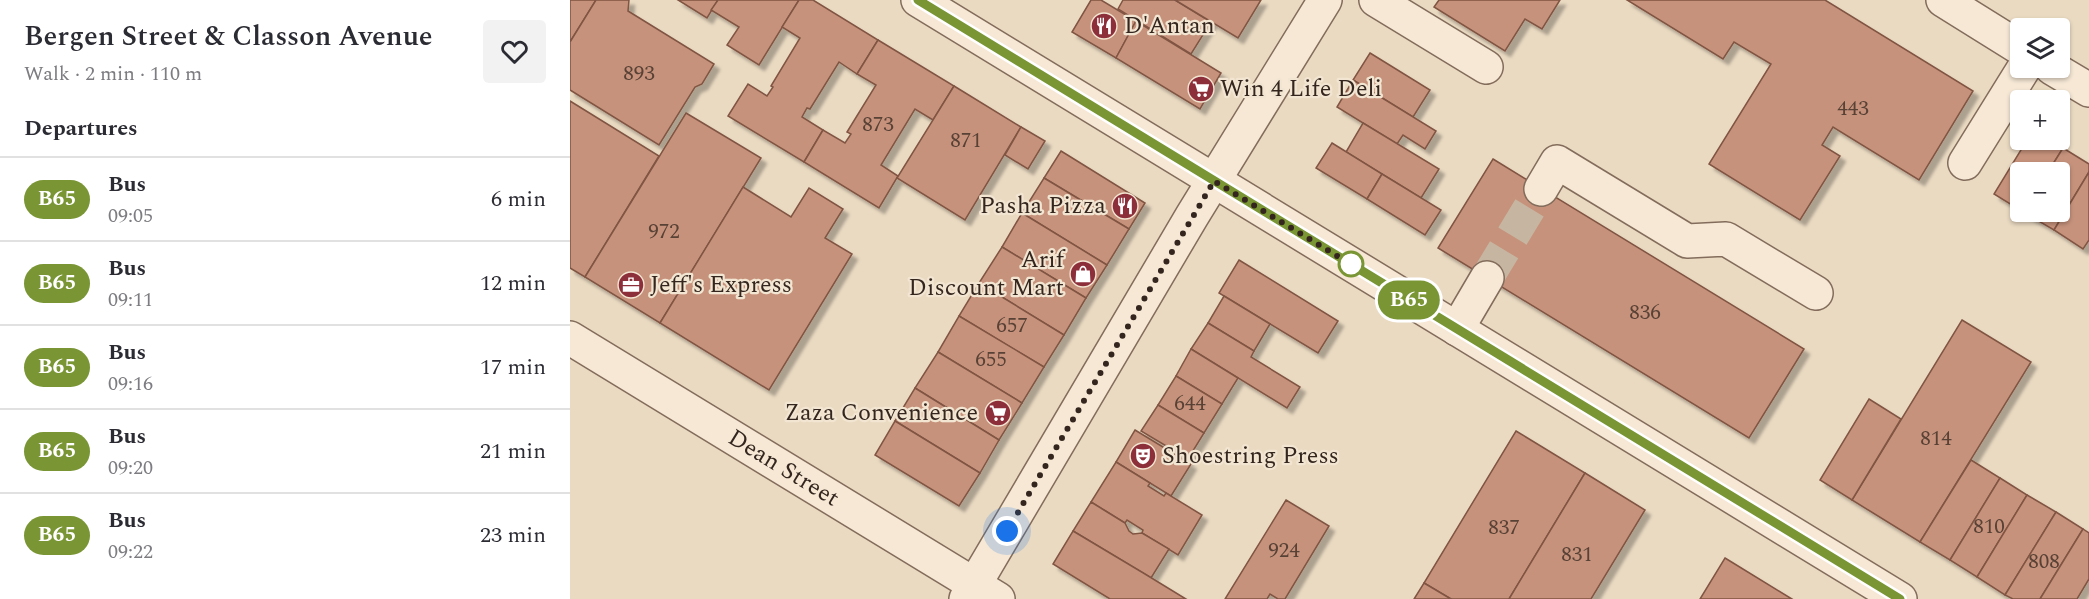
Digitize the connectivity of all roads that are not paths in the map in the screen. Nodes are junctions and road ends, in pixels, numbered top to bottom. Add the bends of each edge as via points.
1 (918, 0) edge
2 (1325, 0) edge
3 (1376, 0) edge
4 (1943, 0) edge
5 (2010, 42) edge
6 (1486, 67) dead end
7 (2018, 78) edge
8 (2069, 78) edge
9 (2089, 90) edge
10 (1965, 163) dead end
11 (1214, 181) junction
12 (1541, 189) tunnel mouth
13 (1487, 278) tunnel mouth
14 (1816, 293) dead end
15 (1457, 329) junction
16 (570, 338) edge
17 (980, 594) edge
18 (1900, 599) edge

1 - 11 street
2 - 11 street
3 - 6 street
4 - 5 street
7 - 10 street
8 - 9 street
11 - 15 street
11 - 17 street
12 - 14 street via 1557,162 1687,242 1726,239
13 - 15 street
15 - 18 street
16 - 17 street, Dean Street

